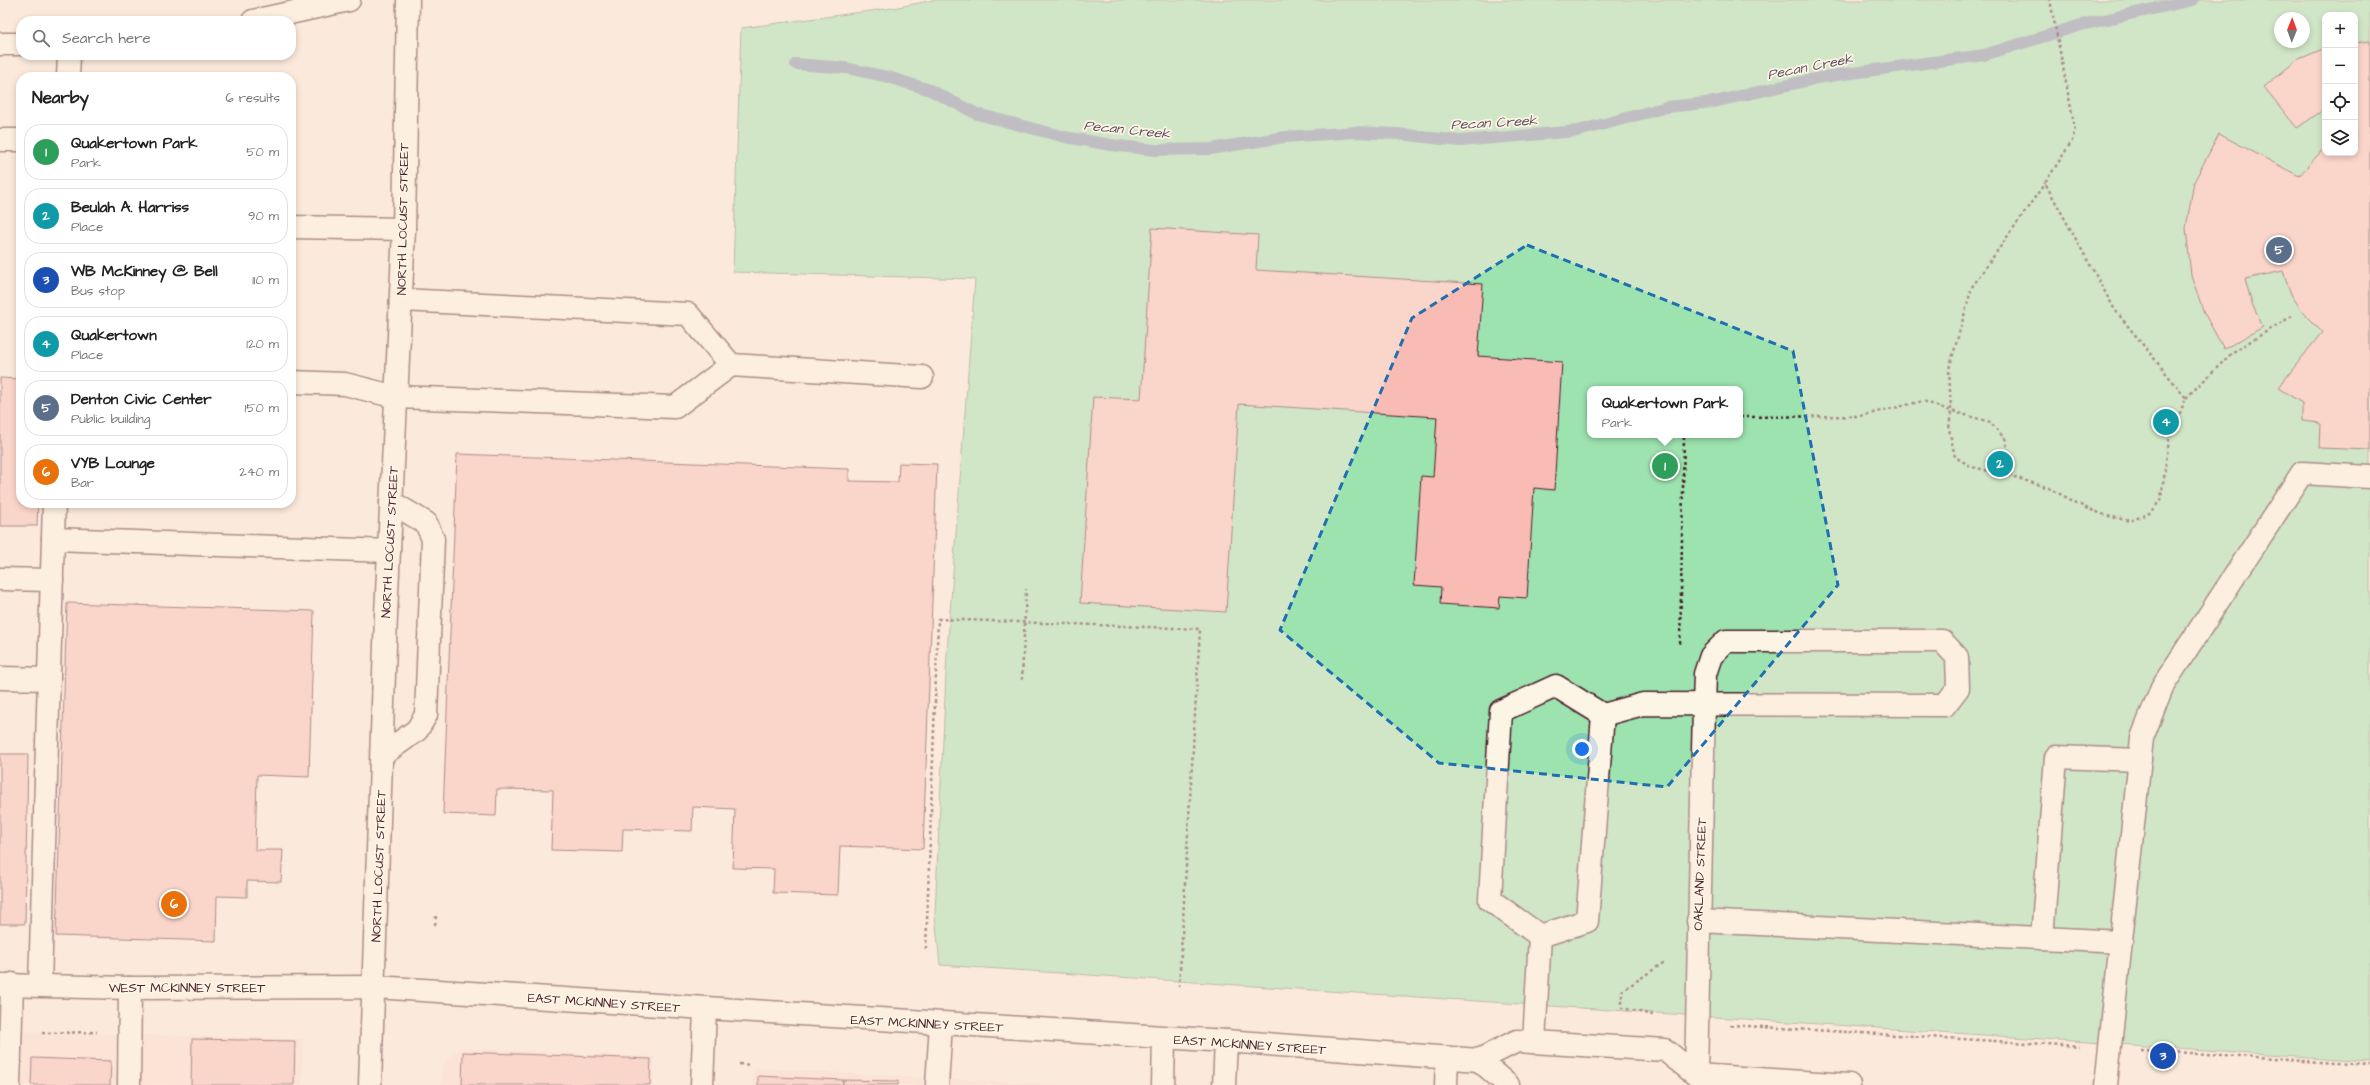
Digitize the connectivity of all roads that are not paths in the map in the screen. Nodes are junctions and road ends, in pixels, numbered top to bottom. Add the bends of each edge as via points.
1 (349, 0) edge
2 (408, 0) edge
3 (276, 16) edge
4 (0, 44) edge
5 (16, 44) edge
6 (69, 60) edge
7 (68, 72) edge
8 (0, 140) edge
9 (16, 140) edge
10 (296, 227) edge
11 (404, 229) junction
12 (400, 300) junction
13 (731, 365) junction
14 (922, 377) dead end
15 (296, 382) edge
16 (396, 397) junction
17 (2370, 477) edge
18 (391, 502) junction
19 (54, 508) edge
20 (53, 539) junction
21 (389, 550) junction
22 (0, 579) edge
23 (52, 580) junction
24 (0, 678) edge
25 (49, 679) junction
26 (1704, 706) junction
27 (1603, 716) junction
28 (382, 754) junction
29 (2140, 760) junction
30 (1698, 921) junction
31 (1540, 936) junction
32 (2042, 938) junction
33 (2121, 942) junction
34 (6, 984) edge
35 (40, 985) junction
36 (374, 987) junction
37 (130, 988) junction
38 (705, 1008) junction
39 (941, 1024) junction
40 (1164, 1038) junction
41 (1226, 1041) junction
42 (1534, 1042) junction
43 (1447, 1058) junction
44 (1479, 1060) junction
45 (6, 1078) edge
46 (1689, 1080) edge
47 (129, 1085) edge
48 (370, 1085) edge
49 (702, 1085) edge
50 (937, 1085) edge
51 (1163, 1085) edge
52 (1224, 1085) edge
53 (1446, 1085) edge
54 (1508, 1085) edge
55 (1849, 1085) edge
56 (2106, 1085) edge

1 - 3 main road
2 - 11 main road, NORTH LOCUST STREET
4 - 5 main road
6 - 7 main road
8 - 9 main road
10 - 11 main road
11 - 12 main road, NORTH LOCUST STREET
12 - 13 main road via 688,314
12 - 16 main road, NORTH LOCUST STREET
13 - 14 main road
13 - 16 main road via 675,407
15 - 16 main road via 345,384
16 - 18 main road, NORTH LOCUST STREET
17 - 29 main road via 2302,473 2162,687 2142,738
18 - 21 main road, NORTH LOCUST STREET
18 - 28 main road via 426,523 433,539 426,715 417,730
19 - 20 main road
20 - 21 main road
20 - 23 main road
21 - 28 main road, NORTH LOCUST STREET
22 - 23 main road
23 - 25 main road
24 - 25 main road
25 - 35 main road
26 - 26 main road, OAKLAND STREET via 1705,674 1711,656 1726,641 1942,640 1956,657 1958,688 1945,705
26 - 27 main road via 1643,704
26 - 30 main road, OAKLAND STREET
27 - 31 main road via 1587,921
27 - 31 main road via 1556,686 1501,710 1490,900
28 - 36 main road, NORTH LOCUST STREET
29 - 32 main road via 2056,757
29 - 33 main road
30 - 32 main road
30 - 46 main road, OAKLAND STREET
31 - 42 main road
32 - 33 main road
33 - 56 main road
34 - 35 main road, WEST MCKINNEY STREET
34 - 45 main road via 10,1034
35 - 37 main road, WEST MCKINNEY STREET
36 - 37 main road, WEST MCKINNEY STREET
36 - 38 main road, EAST MCKINNEY STREET
36 - 48 main road, NORTH LOCUST STREET
37 - 47 main road
38 - 39 main road, EAST MCKINNEY STREET
38 - 49 main road
39 - 40 main road, EAST MCKINNEY STREET
39 - 50 main road
40 - 41 main road, EAST MCKINNEY STREET
40 - 51 main road
41 - 43 main road, EAST MCKINNEY STREET
41 - 52 main road
42 - 44 main road via 1517,1041
42 - 46 main road via 1665,1050
43 - 44 main road, EAST MCKINNEY STREET
43 - 53 main road
44 - 54 main road
46 - 55 main road

